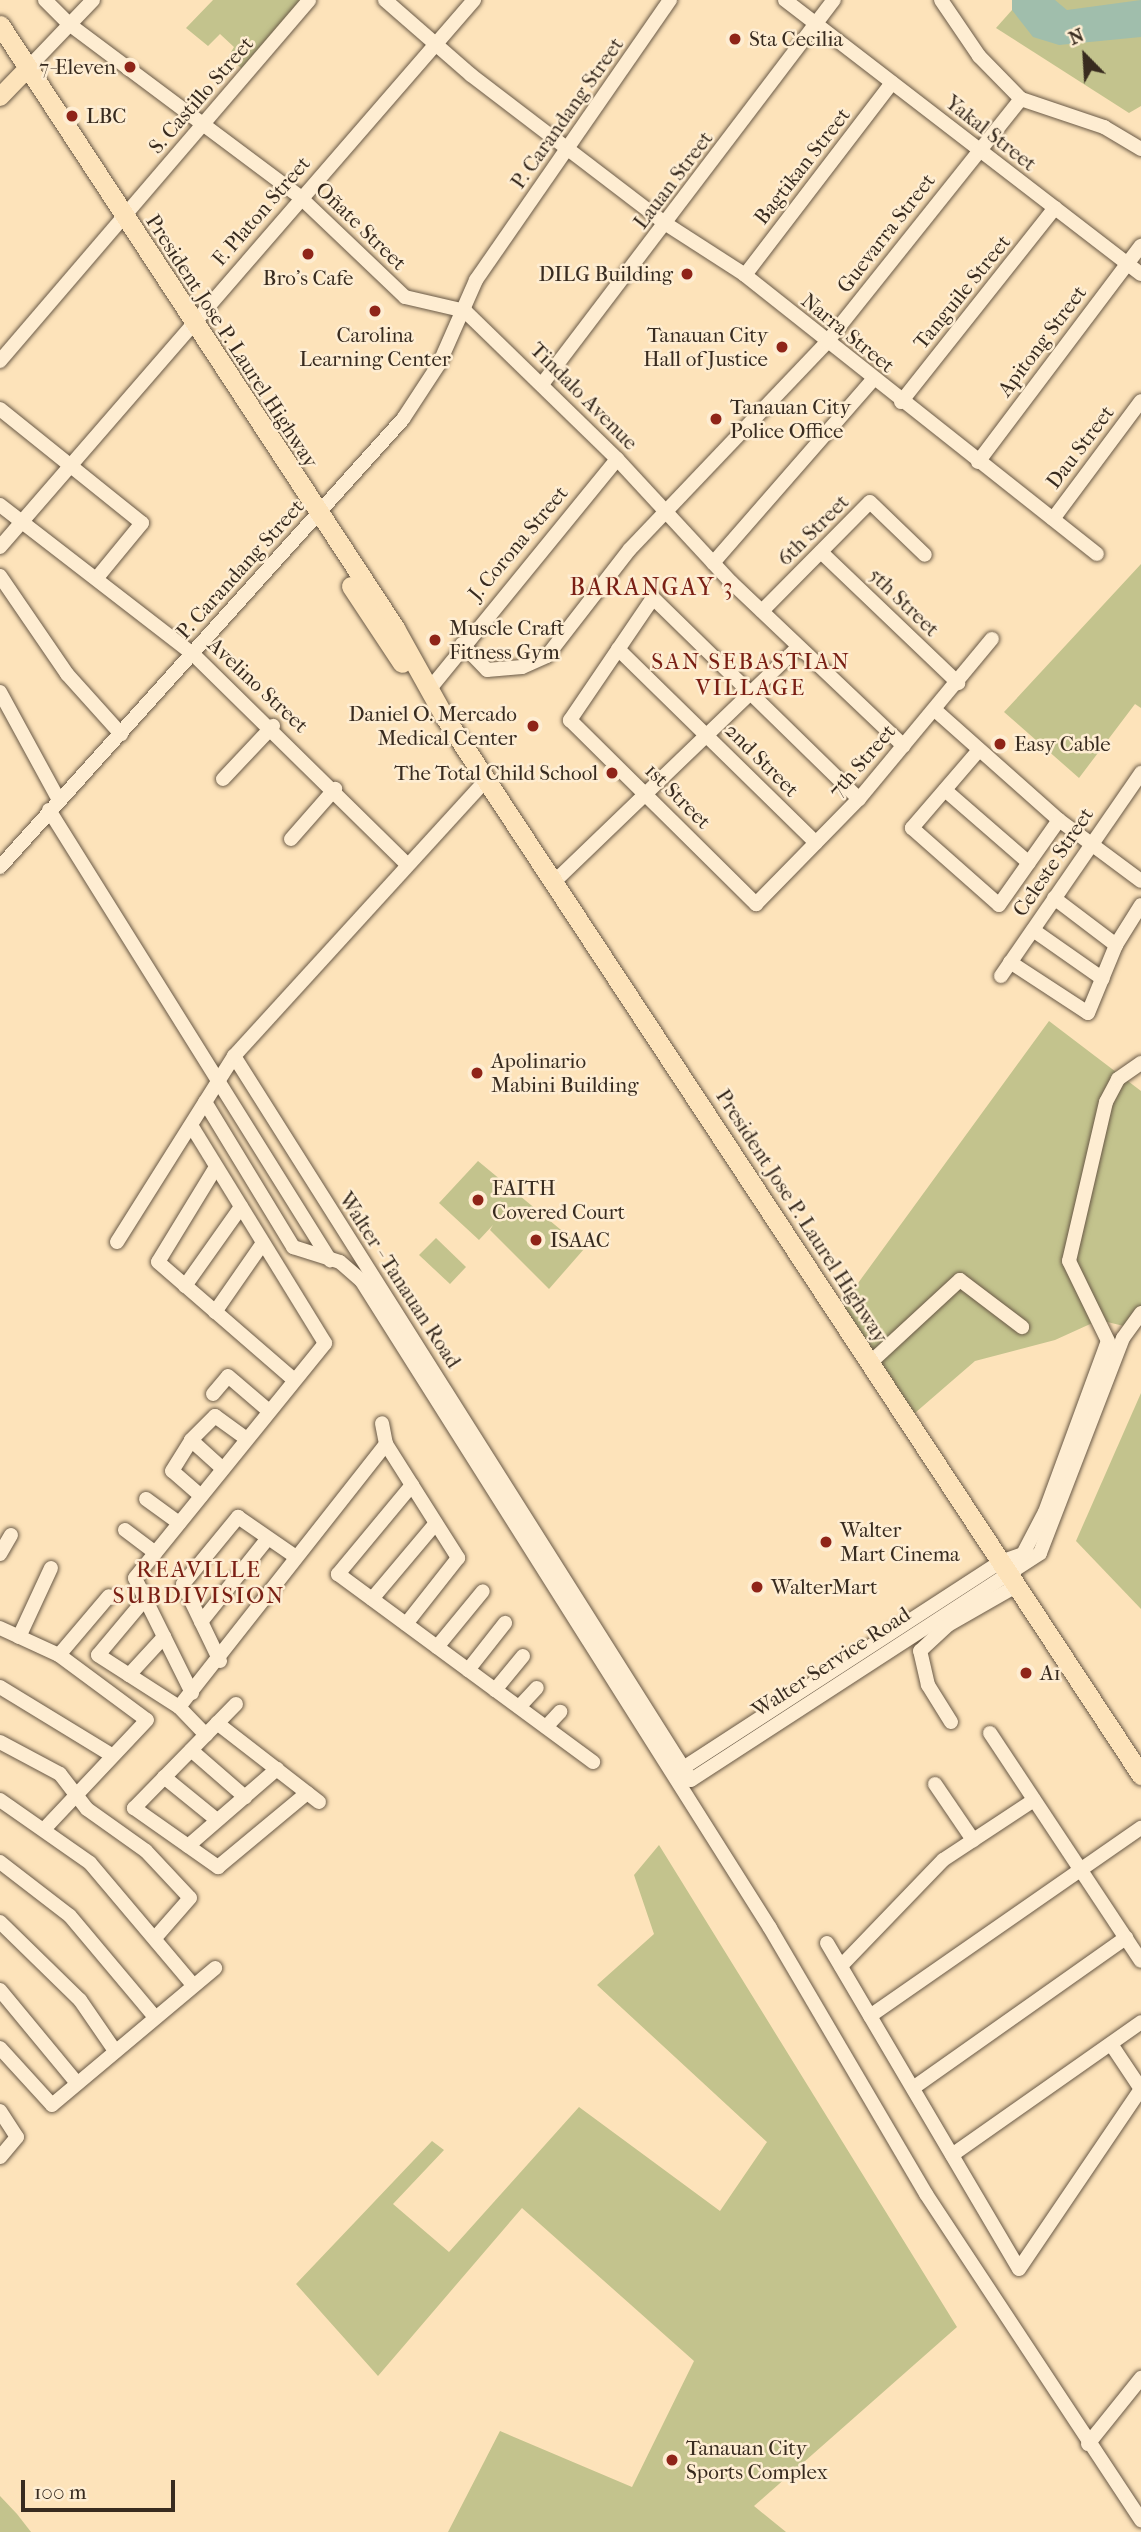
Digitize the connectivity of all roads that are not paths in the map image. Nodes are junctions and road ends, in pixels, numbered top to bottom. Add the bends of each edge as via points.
1 (45, 0) edge
2 (84, 0) edge
3 (93, 0) edge
4 (309, 0) edge
5 (385, 0) edge
6 (474, 0) edge
7 (670, 0) edge
8 (785, 0) edge
9 (834, 0) edge
10 (941, 0) edge
11 (67, 22) junction
12 (0, 25) edge
13 (816, 26) junction
14 (0, 38) edge
15 (434, 45) junction
16 (23, 67) junction
17 (0, 82) edge
18 (892, 83) junction
19 (0, 97) edge
20 (1021, 99) junction
21 (205, 122) junction
22 (570, 147) junction
23 (1141, 149) edge
24 (978, 151) junction
25 (300, 197) junction
26 (1055, 208) junction
27 (121, 219) junction
28 (666, 225) junction
29 (1141, 246) edge
30 (1127, 263) junction
31 (1141, 274) edge
32 (745, 275) junction
33 (465, 312) junction
34 (189, 326) junction
35 (827, 342) junction
36 (0, 361) edge
37 (872, 381) junction
38 (542, 383) junction
39 (1141, 401) edge
40 (901, 402) junction
41 (0, 409) edge
42 (617, 458) junction
43 (978, 462) junction
44 (70, 467) junction
45 (0, 505) edge
46 (669, 515) junction
47 (313, 518) junction
48 (1053, 519) junction
49 (24, 523) junction
50 (0, 547) edge
51 (821, 552) junction
52 (1097, 554) dead end
53 (925, 555) dead end
54 (713, 563) junction
55 (0, 576) edge
56 (96, 579) junction
57 (762, 611) junction
58 (992, 639) dead end
59 (462, 644) junction
60 (798, 647) junction
61 (618, 649) junction
62 (193, 654) junction
63 (958, 683) junction
64 (425, 687) junction
65 (0, 692) edge
66 (752, 694) junction
67 (935, 710) junction
68 (273, 726) junction
69 (121, 734) junction
70 (709, 736) junction
71 (904, 746) junction
72 (979, 750) junction
73 (1141, 773) edge
74 (223, 779) dead end
75 (486, 780) junction
76 (335, 789) junction
77 (944, 789) junction
78 (649, 796) junction
79 (859, 799) junction
80 (54, 805) junction
81 (1059, 820) junction
82 (291, 839) dead end
83 (816, 843) junction
84 (1090, 844) junction
85 (405, 862) junction
86 (1029, 863) junction
87 (0, 867) edge
88 (1141, 881) edge
89 (554, 882) junction
90 (1054, 898) junction
91 (756, 904) joint
92 (1141, 905) edge
93 (1033, 929) junction
94 (1116, 945) junction
95 (1010, 962) junction
96 (1001, 976) dead end
97 (1103, 979) junction
98 (234, 1056) junction
99 (1141, 1063) edge
100 (217, 1083) junction
101 (205, 1102) junction
102 (192, 1127) junction
103 (216, 1167) junction
104 (241, 1207) junction
105 (117, 1242) dead end
106 (263, 1243) junction
107 (330, 1260) junction
108 (185, 1286) junction
109 (215, 1312) junction
110 (1141, 1313) edge
111 (1022, 1327) dead end
112 (1114, 1343) junction
113 (871, 1363) junction
114 (294, 1380) junction
115 (213, 1394) dead end
116 (269, 1411) junction
117 (382, 1423) dead end
118 (247, 1439) junction
119 (191, 1440) junction
120 (386, 1444) junction
121 (223, 1469) junction
122 (412, 1485) junction
123 (201, 1496) junction
124 (146, 1499) dead end
125 (179, 1523) junction
126 (436, 1523) junction
127 (125, 1530) dead end
128 (12, 1535) dead end
129 (268, 1538) junction
130 (155, 1553) junction
131 (0, 1554) edge
132 (296, 1557) junction
133 (51, 1568) dead end
134 (1008, 1574) junction
135 (483, 1591) dead end
136 (108, 1596) dead end
137 (145, 1599) junction
138 (372, 1599) junction
139 (201, 1622) junction
140 (505, 1623) dead end
141 (406, 1624) junction
142 (0, 1628) edge
143 (19, 1637) junction
144 (164, 1637) junction
145 (437, 1647) junction
146 (59, 1655) junction
147 (523, 1656) dead end
148 (220, 1661) junction
149 (468, 1670) junction
150 (129, 1675) junction
151 (0, 1688) edge
152 (537, 1688) dead end
153 (495, 1690) junction
154 (192, 1693) junction
155 (236, 1704) dead end
156 (178, 1707) junction
157 (519, 1707) junction
158 (560, 1712) dead end
159 (951, 1722) dead end
160 (217, 1723) junction
161 (546, 1727) junction
162 (990, 1733) dead end
163 (206, 1735) junction
164 (0, 1742) edge
165 (191, 1750) junction
166 (113, 1756) junction
167 (593, 1762) dead end
168 (683, 1768) junction
169 (277, 1769) junction
170 (1141, 1775) edge
171 (164, 1777) junction
172 (935, 1784) dead end
173 (307, 1793) junction
174 (74, 1795) junction
175 (245, 1797) junction
176 (0, 1800) edge
177 (1034, 1800) junction
178 (319, 1802) dead end
179 (217, 1821) junction
180 (46, 1827) junction
181 (1141, 1828) edge
182 (973, 1840) junction
183 (188, 1846) junction
184 (0, 1862) edge
185 (1080, 1870) junction
186 (0, 1922) edge
187 (155, 1938) junction
188 (1126, 1938) junction
189 (827, 1943) dead end
190 (1141, 1961) edge
191 (841, 1966) junction
192 (215, 1968) dead end
193 (193, 1985) junction
194 (0, 1990) edge
195 (154, 2016) junction
196 (870, 2016) junction
197 (1141, 2022) edge
198 (1111, 2044) junction
199 (0, 2048) edge
200 (113, 2048) junction
201 (76, 2082) junction
202 (913, 2088) junction
203 (0, 2111) edge
204 (952, 2155) junction
205 (0, 2157) edge
206 (1141, 2378) edge
207 (1088, 2444) junction
208 (1141, 2520) edge

1 - 11 street, Oñate Street
2 - 11 street
3 - 11 street
4 - 21 street, S. Castillo Street
5 - 15 street, Narra Street
6 - 15 street, F. Platon Street
7 - 22 street, P. Carandang Street
8 - 13 street, Yakal Street
9 - 13 street, Lauan Street
10 - 20 street via 979,56
11 - 16 street
11 - 21 street, Oñate Street
12 - 16 highway, President Jose P. Laurel Highway
13 - 18 street, Yakal Street
13 - 28 street, Lauan Street
14 - 16 highway, President Jose P. Laurel Highway
15 - 22 street, Narra Street
15 - 25 street, F. Platon Street
16 - 17 main road
16 - 19 main road
16 - 27 highway, President Jose P. Laurel Highway
18 - 24 street, Yakal Street
18 - 32 street, Bagtikan Street
20 - 23 street via 1104,127
20 - 24 street, Guevarra Street
21 - 25 street, Oñate Street
21 - 27 street, S. Castillo Street
22 - 28 street, Narra Street
22 - 33 street, P. Carandang Street via 476,281
24 - 26 street, Yakal Street
24 - 35 street, Guevarra Street
25 - 33 street, Oñate Street via 405,298
25 - 34 street, F. Platon Street
26 - 30 street, Yakal Street
26 - 40 street, Tanguile Street
27 - 34 highway, President Jose P. Laurel Highway
27 - 36 street, S. Castillo Street
28 - 32 street, Narra Street
28 - 38 street, Lauan Street
29 - 30 street, Apitong Street
30 - 31 street, Yakal Street
30 - 43 street, Apitong Street
32 - 35 street, Narra Street
33 - 38 street, Tindalo Avenue
33 - 47 street, P. Carandang Street via 403,419
34 - 44 street, F. Platon Street
34 - 47 highway, President Jose P. Laurel Highway
35 - 37 street, Narra Street
35 - 46 street, Guevarra Street
37 - 40 street, Narra Street
37 - 54 street
38 - 42 street, Tindalo Avenue
39 - 48 street, Dau Street
40 - 43 street, Narra Street
41 - 44 street
42 - 46 street, Tindalo Avenue
42 - 59 street, J. Corona Street
43 - 48 street, Narra Street
44 - 49 street, F. Platon Street
44 - 56 street via 142,523
45 - 49 street, Avelino Street
46 - 54 street, Tindalo Avenue
46 - 59 street, Guevarra Street via 630,549 547,656 522,667 487,670
47 - 62 street, P. Carandang Street
47 - 64 highway, President Jose P. Laurel Highway via 395,628
48 - 52 street, Narra Street
49 - 50 street, F. Platon Street
49 - 56 street, Avelino Street
51 - 53 street, 6th Street via 870,502
51 - 57 street, 6th Street
51 - 63 street, 5th Street
54 - 57 street, Tindalo Avenue
55 - 69 street via 67,674
56 - 62 street, Avelino Street
57 - 60 street, Tindalo Avenue
58 - 63 street, 7th Street
59 - 64 street, J. Corona Street
60 - 66 street
60 - 71 street, Tindalo Avenue
61 - 66 street via 653,598
61 - 70 street, 2nd Street
61 - 78 street, 1st Street via 570,720
62 - 68 street, Avelino Street
62 - 69 street, P. Carandang Street
63 - 67 street, 7th Street
64 - 75 highway, President Jose P. Laurel Highway
65 - 80 street
66 - 70 street
66 - 79 street
67 - 71 street, 7th Street
67 - 72 street
68 - 74 street
68 - 76 street, Avelino Street
69 - 80 street, P. Carandang Street
70 - 78 street
70 - 83 street, 2nd Street
71 - 79 street, 7th Street
72 - 77 street
72 - 81 street
73 - 84 street, Celeste Street
75 - 85 street
75 - 89 highway, President Jose P. Laurel Highway
76 - 82 street
76 - 85 street, Avelino Street
77 - 86 street
77 - 86 street via 912,828 999,905
78 - 89 street
78 - 91 street, 1st Street
79 - 83 street, 7th Street
80 - 87 street, P. Carandang Street
80 - 100 street
81 - 84 street
81 - 86 street
83 - 91 street, 7th Street
84 - 88 street
84 - 90 street, Celeste Street
85 - 98 street
89 - 113 highway, President Jose P. Laurel Highway
90 - 93 street, Celeste Street
90 - 94 street
92 - 94 street
93 - 95 street, Celeste Street
93 - 97 street
94 - 97 street
95 - 96 street, Celeste Street
95 - 97 street via 1088,1013
98 - 100 street
98 - 168 street, Walter - Tanauan Road
99 - 112 street via 1118,1079 1106,1102 1069,1261
100 - 101 street
100 - 107 street
101 - 102 street
101 - 107 street via 293,1247
102 - 103 street
102 - 105 street
103 - 104 street
103 - 108 street via 158,1262
104 - 106 street
104 - 108 street
106 - 109 street
106 - 114 street via 325,1343
107 - 207 street via 361,1280 770,1928 926,2194
108 - 109 street
109 - 114 street
110 - 112 street
111 - 113 street via 960,1280
112 - 134 street via 1047,1541 1029,1563
113 - 134 highway, President Jose P. Laurel Highway
114 - 116 street
115 - 116 street via 228,1376
116 - 118 street
117 - 120 street
118 - 119 street via 215,1416
118 - 121 street
119 - 121 street
119 - 123 street via 172,1471
120 - 122 street
120 - 132 street
121 - 123 street
122 - 126 street
122 - 138 street via 338,1574
123 - 125 street
124 - 125 street
125 - 130 street
126 - 138 street
126 - 141 street via 458,1558
127 - 130 street
128 - 131 street
129 - 132 street
129 - 139 street
129 - 139 street via 238,1517 183,1584
130 - 137 street via 135,1578
132 - 148 street
133 - 143 street
134 - 159 street via 920,1651 928,1685
134 - 168 street, Walter Service Road via 983,1574
134 - 168 street, Walter Service Road via 691,1780
134 - 170 highway, President Jose P. Laurel Highway
135 - 145 street
136 - 146 street
137 - 144 street
137 - 150 street via 98,1654
138 - 141 street
139 - 148 street
140 - 149 street
141 - 145 street
142 - 143 street
143 - 146 street
144 - 150 street
144 - 154 street
145 - 149 street
146 - 166 street via 147,1720
147 - 153 street
148 - 154 street
149 - 153 street
150 - 156 street
151 - 166 street
152 - 157 street
153 - 157 street
154 - 156 street
155 - 160 street
156 - 163 street
157 - 161 street
158 - 161 street
160 - 163 street
160 - 169 street
161 - 167 street
162 - 177 street
163 - 165 street
164 - 174 street via 60,1774
165 - 171 street
165 - 175 street
166 - 174 street
169 - 173 street
169 - 175 street
171 - 179 street
171 - 183 street via 134,1808
172 - 182 street
173 - 178 street
173 - 183 street via 218,1867
174 - 180 street
174 - 187 street via 146,1851 190,1898
175 - 179 street
176 - 180 street
177 - 182 street
177 - 185 street
179 - 183 street
180 - 187 street via 90,1863
181 - 185 street
182 - 191 street via 943,1860
184 - 195 street via 70,1916
185 - 188 street
185 - 196 street
186 - 200 street via 80,2000
187 - 193 street
188 - 190 street
188 - 202 street
189 - 191 street
191 - 196 street
192 - 193 street
193 - 195 street
194 - 201 street
195 - 200 street
196 - 202 street
197 - 198 street
198 - 204 street
198 - 204 street via 1141,2089 1019,2269
199 - 201 street via 46,2104
200 - 201 street
202 - 204 street
203 - 205 street via 17,2137
206 - 207 street
207 - 208 street

